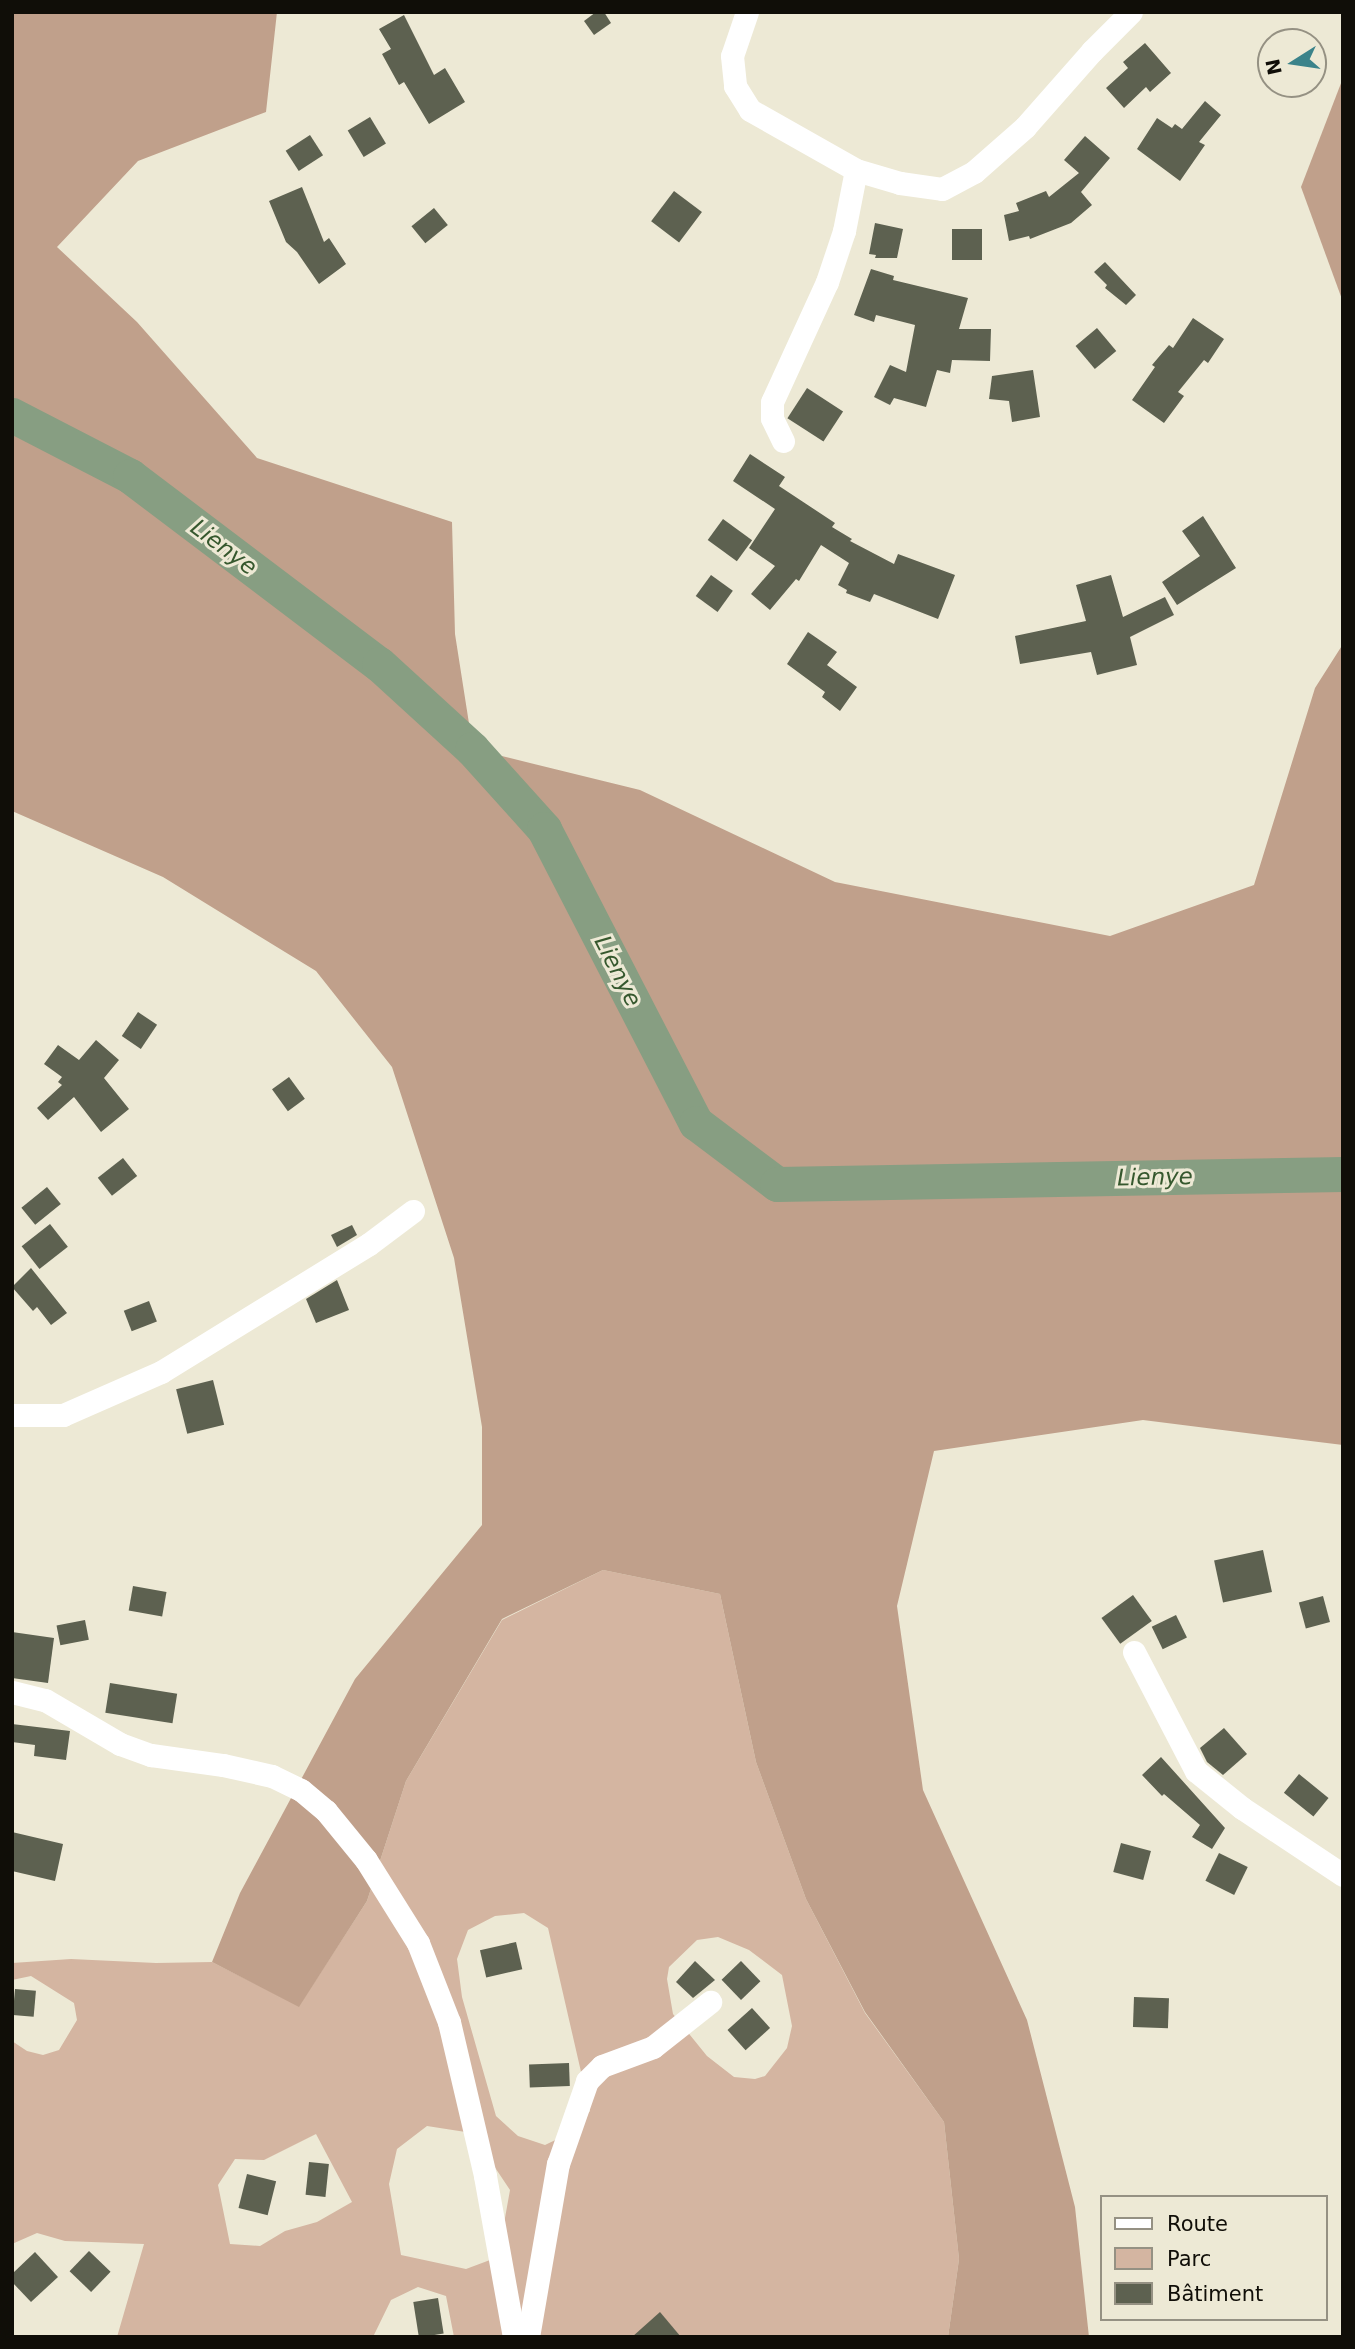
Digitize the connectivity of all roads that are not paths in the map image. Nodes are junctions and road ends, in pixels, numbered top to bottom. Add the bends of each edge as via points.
1 (747, 12) edge
2 (1131, 12) edge
3 (856, 170) junction
4 (783, 441) dead end
5 (412, 1211) dead end
6 (12, 1415) edge
7 (1134, 1652) dead end
8 (12, 1692) edge
9 (1343, 1875) edge
10 (710, 2002) dead end
11 (514, 2337) edge
12 (528, 2337) edge

1 - 3 street via 732,56 735,86 750,110
2 - 3 street via 1025,127 956,184 926,189
3 - 4 street via 844,231 827,282 772,402 772,418
5 - 6 street via 369,1244 161,1372 63,1415
7 - 9 street via 1196,1771 1242,1808
8 - 11 street via 45,1700 120,1744 151,1755 260,1773 301,1790 326,1811 366,1860 418,1943 449,2022 485,2176
10 - 12 street via 653,2047 602,2066 587,2081 558,2164

